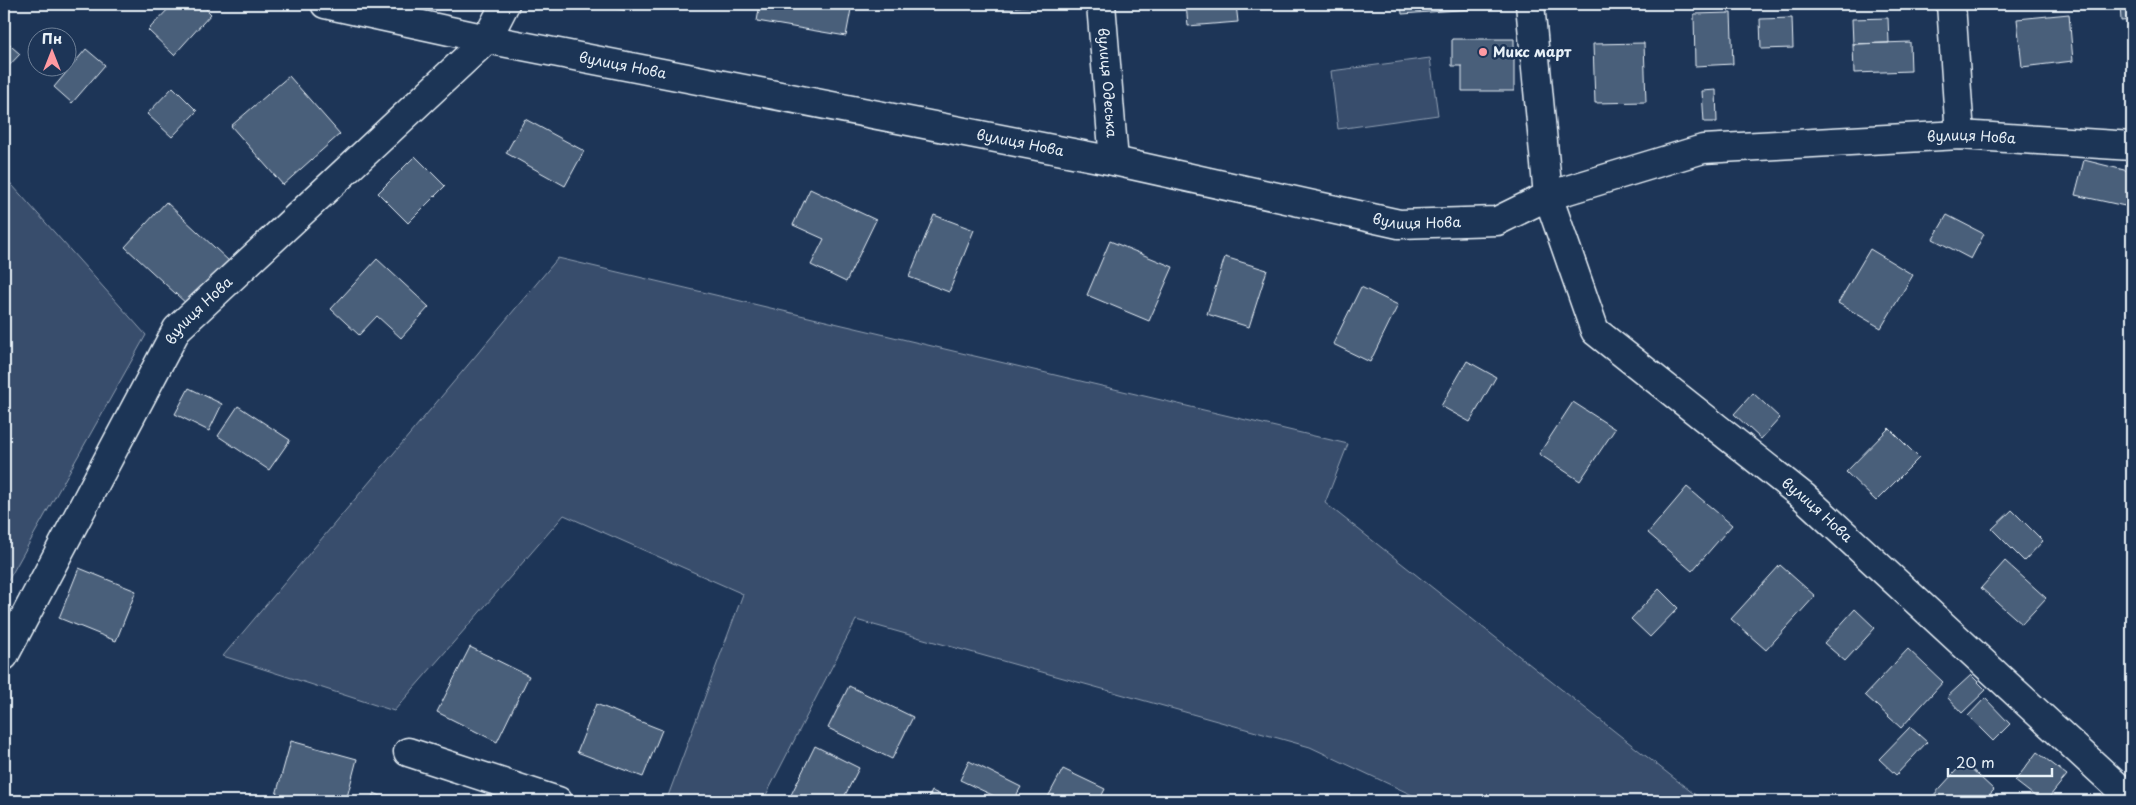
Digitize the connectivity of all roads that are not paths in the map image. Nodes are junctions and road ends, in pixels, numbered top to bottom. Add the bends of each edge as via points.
1 (325, 4) edge
2 (504, 4) edge
3 (1102, 4) edge
4 (1530, 4) edge
5 (1951, 4) edge
6 (487, 39) junction
7 (1960, 136) junction
8 (2132, 146) edge
9 (1114, 161) junction
10 (1548, 196) junction
11 (4, 656) edge
12 (408, 752) dead end
13 (2132, 800) edge
14 (558, 801) edge

1 - 6 street, вулиця Нова
2 - 6 street
3 - 9 street, вулиця Одеська
4 - 10 street
5 - 7 street
6 - 9 street, вулиця Нова
6 - 11 street, вулиця Нова via 178,329
7 - 8 street, вулиця Нова
7 - 10 street, вулиця Нова via 1703,149
9 - 10 street, вулиця Нова via 1399,224 1497,222
10 - 13 street, вулиця Нова via 1595,331 1804,497
12 - 14 street

